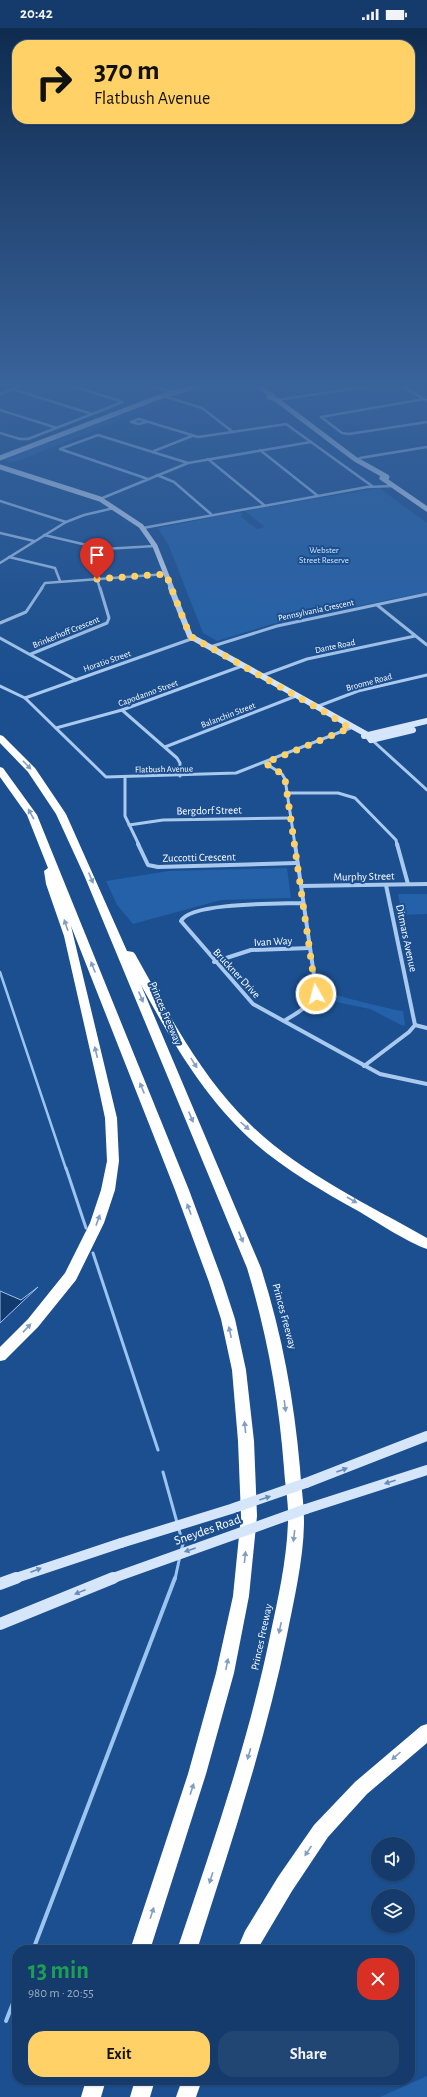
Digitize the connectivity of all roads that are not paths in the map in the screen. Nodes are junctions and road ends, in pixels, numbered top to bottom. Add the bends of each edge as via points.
1 (50, 483) edge
2 (140, 483) edge
3 (175, 483) edge
4 (237, 483) edge
5 (301, 483) edge
6 (367, 483) edge
7 (382, 483) edge
8 (391, 483) edge
9 (372, 486) junction
10 (377, 486) junction
11 (397, 487) junction
12 (318, 496) junction
13 (0, 500) edge
14 (100, 500) junction
15 (264, 505) junction
16 (114, 508) junction
17 (427, 508) edge
18 (211, 514) junction
19 (66, 522) junction
20 (143, 528) junction
21 (0, 533) edge
22 (44, 535) junction
23 (34, 541) junction
24 (155, 546) junction
25 (9, 557) junction
26 (0, 562) edge
27 (166, 574) junction
28 (97, 579) junction
29 (60, 582) junction
30 (427, 594) edge
31 (377, 605) junction
32 (0, 623) edge
33 (415, 636) junction
34 (0, 638) edge
35 (194, 638) junction
36 (427, 645) edge
37 (209, 647) junction
38 (31, 654) junction
39 (242, 666) junction
40 (427, 675) edge
41 (260, 676) junction
42 (76, 680) junction
43 (0, 686) edge
44 (296, 696) junction
45 (25, 698) junction
46 (316, 707) junction
47 (122, 710) junction
48 (427, 721) edge
49 (427, 726) edge
50 (56, 728) junction
51 (352, 728) junction
52 (367, 737) junction
53 (0, 738) edge
54 (165, 747) junction
55 (265, 763) junction
56 (0, 770) edge
57 (180, 776) junction
58 (125, 777) junction
59 (427, 790) edge
60 (287, 794) junction
61 (291, 818) junction
62 (129, 825) junction
63 (46, 850) junction
64 (296, 863) junction
65 (408, 884) junction
66 (427, 884) edge
67 (386, 885) junction
68 (301, 886) junction
69 (303, 903) junction
70 (104, 909) junction
71 (310, 948) junction
72 (214, 962) junction
73 (284, 1022) junction
74 (415, 1025) junction
75 (427, 1028) edge
76 (364, 1066) junction
77 (427, 1084) edge
78 (427, 1244) edge
79 (0, 1356) edge
80 (427, 1436) edge
81 (427, 1470) edge
82 (0, 1584) edge
83 (0, 1624) edge
84 (427, 1732) edge
85 (142, 1945) edge
86 (189, 1945) edge
87 (249, 1945) edge
88 (95, 2085) edge
89 (144, 2085) edge
90 (190, 2085) edge
91 (91, 2097) edge
92 (140, 2097) edge
93 (186, 2097) edge

1 - 14 street
2 - 14 street
3 - 18 street
4 - 15 street
5 - 12 street
6 - 9 street
7 - 10 street
8 - 11 street
9 - 10 street
9 - 12 street
10 - 11 street
11 - 17 street
12 - 15 street
13 - 19 street
14 - 16 street
15 - 18 street
16 - 19 street
16 - 20 street
18 - 20 street
19 - 22 street
20 - 24 street
21 - 23 street
22 - 23 street
22 - 24 street via 104,549
23 - 25 street
24 - 27 street
25 - 26 street
25 - 29 street via 55,568
27 - 28 street
27 - 35 street via 187,632
28 - 29 street
28 - 38 street, Brinkerhoff Crescent via 109,618 107,623
29 - 32 street via 44,584 26,612
30 - 31 street, Pennsylvania Crescent
31 - 33 street
31 - 37 street, Pennsylvania Crescent via 277,626
33 - 36 street
33 - 41 street, Dante Road via 307,659
34 - 38 street
35 - 37 street
35 - 42 street, Horatio Street
37 - 39 street
38 - 42 street
39 - 41 street
39 - 47 street, Capodanno Street
40 - 46 street, Broome Road via 362,689
41 - 44 street
42 - 45 street, Horatio Street
43 - 45 street, Flatbush Avenue
44 - 46 street
44 - 54 street, Balanchin Street
45 - 50 street, Flatbush Avenue
46 - 51 street
47 - 50 street, Capodanno Street
47 - 54 street
48 - 52 street
49 - 52 street
50 - 58 street, Flatbush Avenue via 101,774
51 - 52 street
51 - 55 street, Flatbush Avenue
52 - 59 street
53 -> 70 highway, Princes Freeway via 32,770 61,814
54 - 57 street via 180,761
55 - 57 street, Flatbush Avenue via 230,774
55 - 60 street via 284,777
63 -> 56 highway via 32,815
57 - 58 street, Flatbush Avenue
58 - 62 street, Zuccotti Crescent via 125,814
60 - 61 street
60 - 65 street via 338,793 354,798 396,840
61 - 62 street, Bergdorf Street via 163,820
61 - 64 street
62 - 64 street, Zuccotti Crescent via 145,861 152,866
79 -> 63 highway via 33,1323 71,1276 97,1224 108,1190 112,1161 109,1111 69,936 51,884
85 -> 63 highway via 197,1774 225,1673 241,1596 249,1516 246,1441 239,1370 228,1319 216,1282 182,1190
64 - 68 street
65 - 66 street, Murphy Street
65 - 67 street, Murphy Street
67 - 68 street, Murphy Street
67 - 74 street, Ditmars Avenue
68 - 69 street
69 - 71 street
69 - 72 street, Bruckner Drive via 228,905 182,917 182,924
70 -> 78 highway via 176,1035 210,1087 235,1117 270,1148 310,1176
70 -> 86 highway, Princes Freeway via 254,1268 270,1316 289,1432 296,1521 288,1590 269,1682 238,1792
71 - 72 street, Ivan Way via 251,950
71 - 73 street via 316,994 310,1003
72 - 73 street, Bruckner Drive via 250,1002
73 - 76 street, Bruckner Drive
74 - 75 street
74 - 76 street
76 - 77 street, Bruckner Drive via 388,1077
82 -> 80 street, Sneydes Road, bridge via 51,1565 224,1512
81 -> 83 street, Sneydes Road, bridge via 306,1509 116,1577
84 -> 87 highway via 361,1788 321,1832 285,1884
88 - 91 highway
89 - 92 highway
90 - 93 highway

